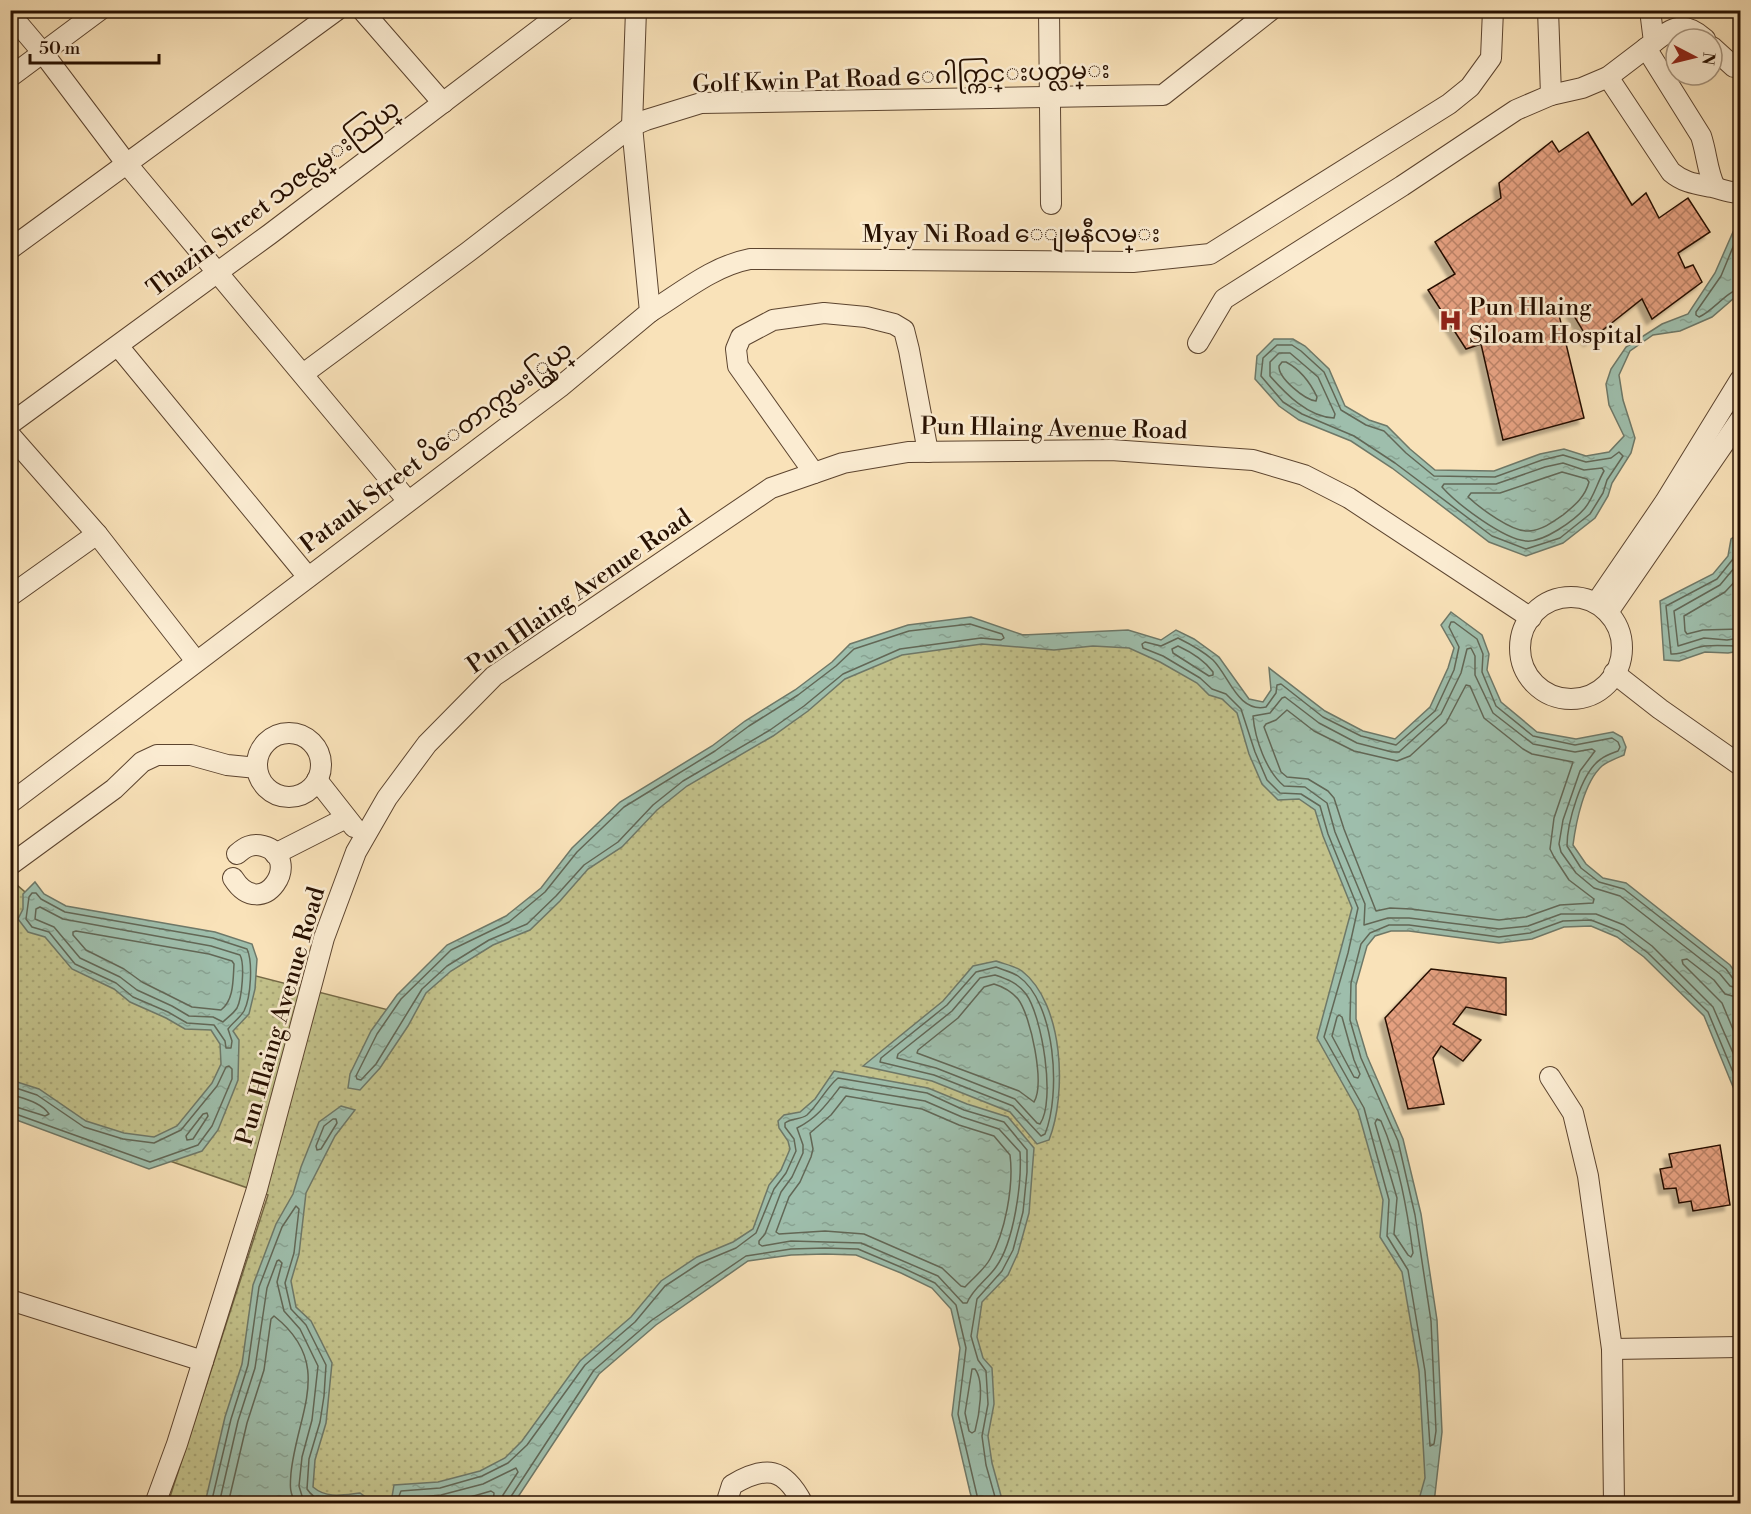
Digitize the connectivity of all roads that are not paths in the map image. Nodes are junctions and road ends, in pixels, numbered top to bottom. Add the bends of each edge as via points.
1 (100, 10) edge
2 (337, 10) edge
3 (362, 10) edge
4 (565, 10) edge
5 (636, 10) edge
6 (1049, 10) edge
7 (1271, 10) edge
8 (1493, 10) edge
9 (1548, 10) edge
10 (1650, 10) edge
11 (10, 14) edge
12 (1664, 34) edge
13 (1650, 45) junction
14 (43, 53) junction
15 (1724, 58) edge
16 (1738, 70) edge
17 (10, 76) edge
18 (1608, 76) junction
19 (1551, 95) junction
20 (1049, 97) junction
21 (443, 103) junction
22 (632, 126) junction
23 (126, 163) junction
24 (1715, 188) junction
25 (1740, 192) edge
26 (1051, 204) dead end
27 (10, 249) edge
28 (217, 273) junction
29 (650, 312) junction
30 (1198, 343) dead end
31 (118, 346) junction
32 (303, 374) junction
33 (1740, 380) edge
34 (1740, 420) edge
35 (10, 424) edge
36 (10, 435) edge
37 (928, 452) junction
38 (814, 473) junction
39 (408, 501) junction
40 (97, 534) junction
41 (308, 576) junction
42 (10, 596) edge
43 (1602, 608) junction
44 (1531, 618) junction
45 (196, 661) junction
46 (1614, 673) junction
47 (1740, 765) edge
48 (257, 768) junction
49 (317, 780) junction
50 (10, 803) edge
51 (346, 818) junction
52 (364, 838) junction
53 (237, 854) dead end
54 (275, 854) junction
55 (10, 865) edge
56 (233, 878) dead end
57 (1550, 1077) dead end
58 (10, 1300) edge
59 (1740, 1347) edge
60 (1612, 1349) junction
61 (203, 1361) junction
62 (155, 1503) edge
63 (726, 1503) edge
64 (803, 1503) edge
65 (1614, 1503) edge

1 - 14 street
2 - 23 street
3 - 21 street
4 - 21 street, Thazin Street သဇင္လမ္းသြယ္
5 - 22 street
6 - 20 street
7 - 20 street, Golf Kwin Pat Road ေဂါက္ကြင္းပတ္လမ္း via 1162,94
8 - 29 street, Myay Ni Road ေျမနီလမ္း via 1491,58 1470,87 1449,104 1209,254 1133,262 750,259 716,271
9 - 19 street
10 - 13 street
11 - 14 street
12 - 13 street
13 - 18 street
13 - 24 street via 1701,136
14 - 17 street
14 - 23 street
15 - 16 street
18 - 19 street via 1582,88
18 - 24 street via 1671,172 1680,179
19 - 30 street via 1516,110 1224,299
20 - 22 street, Golf Kwin Pat Road ေဂါက္ကြင္းပတ္လမ္း via 701,103
20 - 26 street
21 - 28 street, Thazin Street သဇင္လမ္းသြယ္
22 - 29 street
22 - 32 street, Golf Kwin Pat Road ေဂါက္ကြင္းပတ္လမ္း
23 - 27 street
23 - 28 street
24 - 25 street
28 - 31 street, Thazin Street သဇင္လမ္းသြယ္
28 - 32 street
29 - 39 street, Patauk Street ပိေတာက္လမး္သြယ္ via 560,387
31 - 35 street, Thazin Street သဇင္လမ္းသြယ္
31 - 41 street
32 - 39 street
33 - 43 street
34 - 43 street
36 - 40 street
37 - 38 street, Pun Hlaing Avenue Road via 843,463
37 - 38 street via 904,330 866,317 824,313 773,320 741,338 736,350 738,366
37 - 44 street, Pun Hlaing Avenue Road via 1111,450 1253,460 1304,475 1349,498
38 - 52 street, Pun Hlaing Avenue Road via 771,489 494,676 428,744 387,798
39 - 41 street, Patauk Street ပိေတာက္လမး္သြယ္
40 - 42 street
40 - 45 street
41 - 45 street, Patauk Street ပိေတာက္လမး္သြယ္
43 - 44 street via 1579,597 1562,598 1545,604
43 - 46 street via 1616,623 1621,640 1620,662
44 - 46 street via 1520,648 1521,659 1533,683 1547,693 1575,700 1596,693 1610,682
45 - 50 street, Patauk Street ပိေတာက္လမး္သြယ္
46 - 47 street
48 - 49 street via 264,785 279,795 296,796
48 - 49 street via 266,743 291,733 308,739 318,753
48 - 55 street via 191,755 156,755
49 - 51 street
51 - 52 street
51 - 54 street
52 - 61 street, Pun Hlaing Avenue Road via 324,938 257,1189
53 - 54 street via 259,845
54 - 56 street via 281,872 268,891 246,892
57 - 60 street via 1573,1113 1588,1176
58 - 61 street
59 - 60 street
60 - 65 street
61 - 62 street, Pun Hlaing Avenue Road
63 - 64 street via 732,1485 752,1473 774,1472 794,1486

